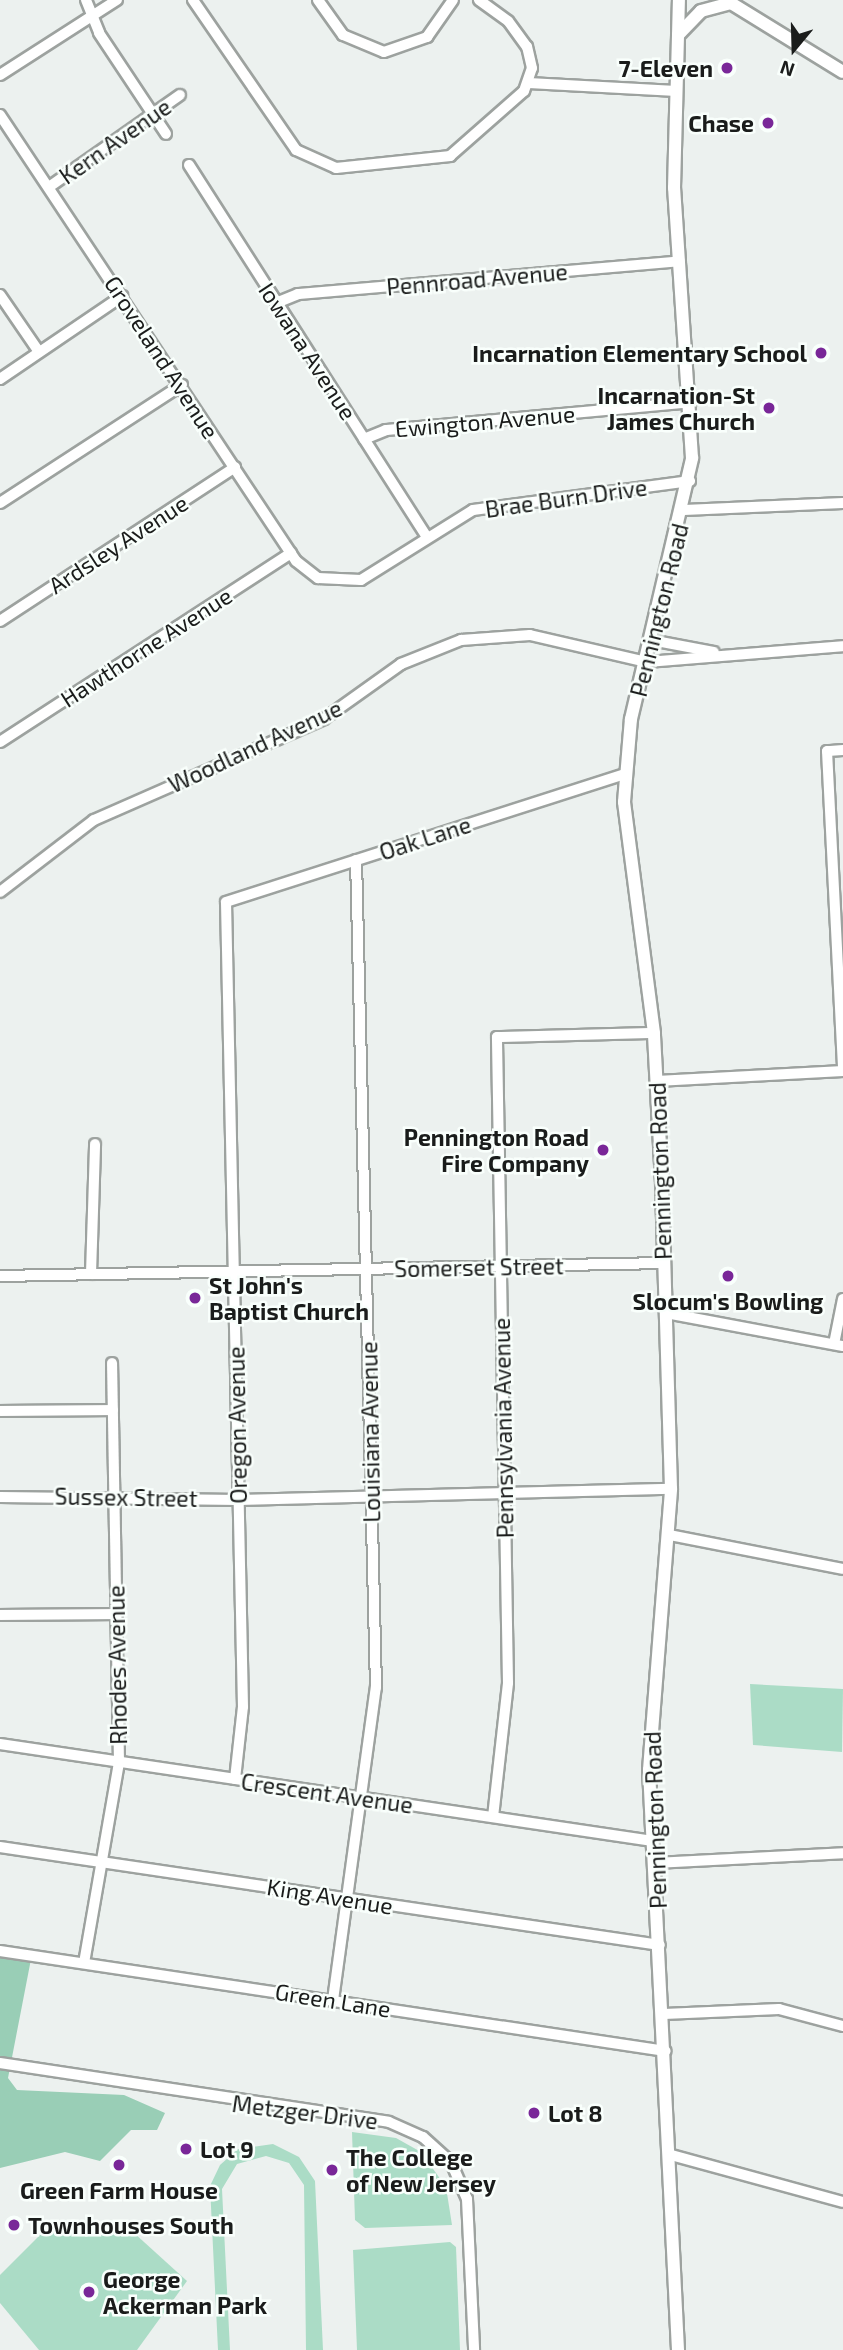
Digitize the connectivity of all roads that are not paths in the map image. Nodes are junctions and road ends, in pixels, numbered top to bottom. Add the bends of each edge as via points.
1 (86, 0) edge
2 (117, 0) edge
3 (193, 0) edge
4 (318, 0) edge
5 (453, 0) edge
6 (479, 0) edge
7 (679, 0) edge
8 (729, 2) edge
9 (91, 17) junction
10 (678, 36) junction
11 (843, 72) edge
12 (0, 75) edge
13 (529, 83) junction
14 (676, 91) junction
15 (180, 95) dead end
16 (152, 114) junction
17 (0, 115) edge
18 (166, 134) dead end
19 (189, 165) dead end
20 (49, 187) junction
21 (680, 261) junction
22 (0, 295) edge
23 (122, 296) junction
24 (276, 303) junction
25 (39, 352) junction
26 (0, 379) edge
27 (181, 385) junction
28 (691, 402) junction
29 (364, 439) junction
30 (235, 467) junction
31 (690, 481) junction
32 (0, 503) edge
33 (843, 503) edge
34 (684, 510) junction
35 (427, 537) junction
36 (291, 553) junction
37 (336, 583) joint
38 (0, 621) edge
39 (651, 640) junction
40 (843, 646) edge
41 (728, 655) junction
42 (646, 662) junction
43 (0, 742) edge
44 (843, 750) edge
45 (624, 774) junction
46 (356, 860) junction
47 (0, 892) edge
48 (226, 902) joint
49 (654, 1033) junction
50 (843, 1069) edge
51 (657, 1081) junction
52 (94, 1144) dead end
53 (664, 1263) junction
54 (499, 1266) junction
55 (366, 1269) junction
56 (234, 1271) junction
57 (91, 1274) junction
58 (0, 1276) edge
59 (843, 1299) edge
60 (666, 1312) junction
61 (839, 1345) edge
62 (112, 1363) dead end
63 (113, 1410) junction
64 (0, 1411) edge
65 (671, 1489) junction
66 (504, 1493) junction
67 (114, 1495) junction
68 (0, 1497) edge
69 (372, 1497) junction
70 (239, 1500) junction
71 (670, 1535) junction
72 (843, 1569) edge
73 (116, 1614) junction
74 (0, 1615) edge
75 (0, 1744) edge
76 (118, 1762) junction
77 (235, 1779) junction
78 (363, 1798) junction
79 (493, 1817) junction
80 (653, 1841) junction
81 (0, 1847) edge
82 (843, 1853) edge
83 (101, 1861) junction
84 (654, 1863) junction
85 (348, 1899) junction
86 (660, 1945) junction
87 (0, 1951) edge
88 (83, 1963) junction
89 (333, 2000) junction
90 (664, 2014) junction
91 (843, 2026) edge
92 (666, 2050) junction
93 (0, 2063) edge
94 (671, 2155) junction
95 (843, 2202) edge
96 (474, 2350) edge
97 (678, 2350) edge

1 - 9 street
2 - 9 street
3 - 13 street via 290,143 325,166 450,156
4 - 5 street via 343,35 384,52 427,37
6 - 13 street via 508,21 527,47
7 - 10 main road, Pennington Road
8 - 10 main road via 701,11
8 - 11 main road
9 - 12 street
9 - 16 street
10 - 14 main road, Pennington Road
13 - 14 street
14 - 21 main road, Pennington Road
15 - 16 street, Kern Avenue
16 - 18 street
16 - 20 street, Kern Avenue
17 - 20 street, Groveland Avenue
19 - 24 street, Iowana Avenue
20 - 23 street, Groveland Avenue
21 - 24 street, Pennroad Avenue via 298,295
21 - 28 main road, Pennington Road
22 - 25 street
23 - 25 street
23 - 27 street, Groveland Avenue
24 - 29 street, Iowana Avenue
25 - 26 street
27 - 30 street, Groveland Avenue
27 - 32 street
28 - 29 street, Ewington Avenue via 387,429
28 - 31 main road, Pennington Road
29 - 35 street, Iowana Avenue
30 - 36 street, Groveland Avenue
30 - 38 street, Ardsley Avenue
31 - 34 main road, Pennington Road
31 - 35 street, Brae Burn Drive via 491,506
33 - 34 street
34 - 39 main road, Pennington Road
35 - 37 street, Brae Burn Drive via 371,576
36 - 37 street, Groveland Avenue via 309,573
36 - 43 street, Hawthorne Avenue
39 - 41 street
39 - 42 main road, Pennington Road
40 - 41 street, Woodland Avenue
41 - 42 street, Woodland Avenue
42 - 45 main road, Pennington Road
42 - 47 street, Woodland Avenue via 530,635 483,636 440,646 401,664 324,719 94,820
44 - 50 street via 827,751
45 - 46 street, Oak Lane
45 - 49 main road, Pennington Road
46 - 48 street, Oak Lane
46 - 55 street, Louisiana Avenue
48 - 56 street, Oregon Avenue
49 - 51 main road, Pennington Road
49 - 54 street, Pennsylvania Avenue via 497,1037
50 - 51 street
51 - 53 main road, Pennington Road
52 - 57 street
53 - 54 street, Somerset Street
53 - 60 main road, Pennington Road
54 - 55 street, Somerset Street
54 - 66 street, Pennsylvania Avenue
55 - 56 street, Somerset Street
55 - 69 street, Louisiana Avenue
56 - 57 street, Somerset Street
56 - 70 street, Oregon Avenue
57 - 58 street, Somerset Street
59 - 61 street
60 - 61 street
60 - 65 main road, Pennington Road
62 - 63 street, Rhodes Avenue
63 - 64 street
63 - 67 street, Rhodes Avenue
65 - 66 street, Sussex Street
65 - 71 main road, Pennington Road
66 - 69 street, Sussex Street
66 - 79 street, Pennsylvania Avenue via 508,1710
67 - 68 street, Sussex Street
67 - 70 street, Sussex Street
67 - 73 street, Rhodes Avenue
69 - 70 street, Sussex Street
69 - 78 street, Louisiana Avenue via 376,1688
70 - 77 street, Oregon Avenue via 243,1707
71 - 72 street
71 - 80 main road, Pennington Road via 649,1744
73 - 74 street
73 - 76 street, Rhodes Avenue
75 - 76 street, Crescent Avenue
76 - 77 street, Crescent Avenue
76 - 83 street, Rhodes Avenue
77 - 78 street, Crescent Avenue
78 - 79 street, Crescent Avenue
78 - 85 street, Louisiana Avenue
79 - 80 street, Crescent Avenue
80 - 84 main road, Pennington Road
81 - 83 street, King Avenue
82 - 84 street
83 - 85 street, King Avenue
83 - 88 street, Rhodes Avenue
84 - 86 main road, Pennington Road
85 - 86 street, King Avenue
85 - 89 street, Louisiana Avenue
86 - 90 main road, Pennington Road
87 - 88 street, Green Lane
88 - 89 street, Green Lane
89 - 92 street, Green Lane
90 - 91 street via 779,2009
90 - 92 main road, Pennington Road
92 - 94 main road, Pennington Road
93 - 96 street, Metzger Drive via 389,2122 423,2137 451,2162 467,2199
94 - 95 street
94 - 97 main road, Pennington Road

